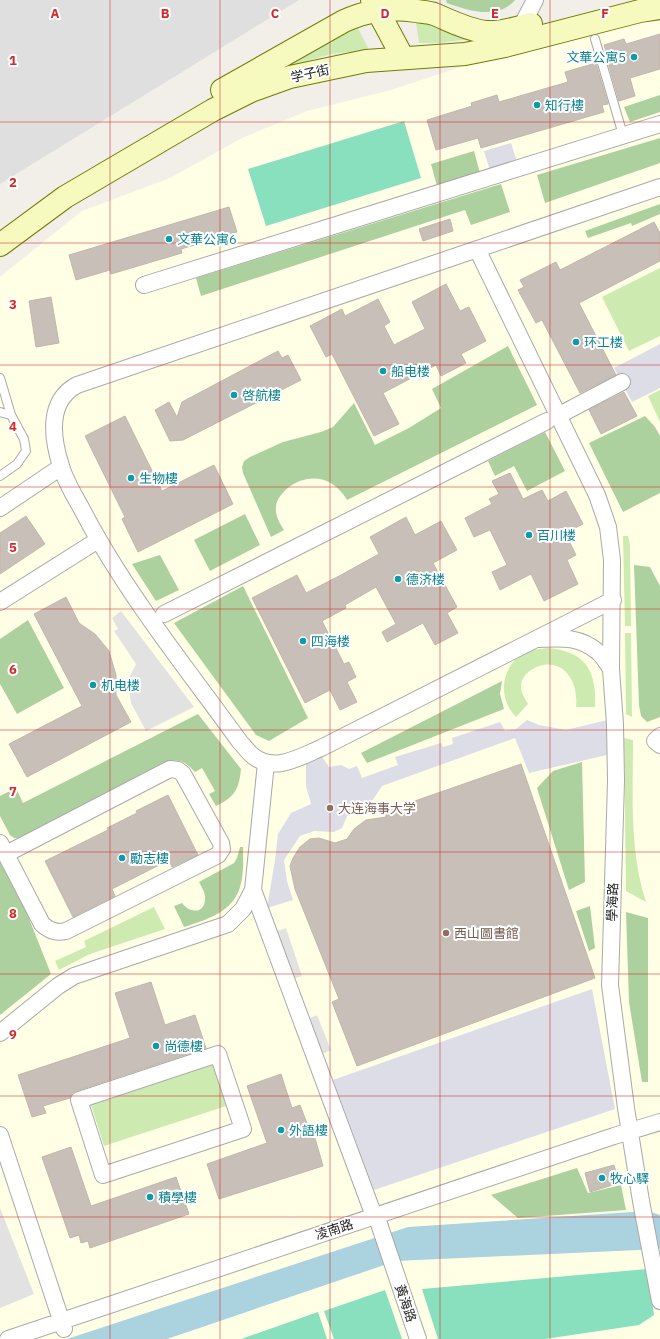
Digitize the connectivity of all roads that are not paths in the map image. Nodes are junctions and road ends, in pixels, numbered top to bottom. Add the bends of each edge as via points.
1 (534, 0) edge
2 (623, 0) edge
3 (374, 5) edge
4 (660, 8) edge
5 (521, 27) junction
6 (595, 39) dead end
7 (403, 58) junction
8 (660, 124) edge
9 (624, 135) junction
10 (660, 187) edge
11 (0, 226) edge
12 (0, 245) edge
13 (477, 249) junction
14 (144, 285) dead end
15 (0, 378) edge
16 (622, 382) dead end
17 (0, 412) edge
18 (565, 412) dead end
19 (11, 415) junction
20 (547, 421) dead end
21 (61, 466) junction
22 (0, 476) edge
23 (0, 508) edge
24 (98, 540) junction
25 (613, 600) junction
26 (0, 602) edge
27 (164, 614) dead end
28 (534, 639) junction
29 (611, 669) junction
30 (660, 736) edge
31 (660, 745) edge
32 (266, 763) junction
33 (3, 848) edge
34 (253, 890) junction
35 (0, 1033) edge
36 (660, 1122) edge
37 (242, 1129) joint
38 (630, 1131) junction
39 (0, 1135) edge
40 (375, 1216) junction
41 (660, 1300) edge
42 (63, 1325) junction
43 (8, 1339) edge
44 (418, 1339) edge

1 - 5 street
2 - 5 main road, 学子街
3 - 5 main road, 学子街 via 431,13 464,27 486,32
3 - 7 main road
3 - 11 main road, 学子街 via 58,185
4 - 7 main road, 学子街 via 634,12 465,54
6 - 9 lane
7 - 12 main road, 学子街 via 366,61 290,77 251,91 213,110 66,197
8 - 9 street
9 - 14 street
10 - 13 street
13 - 21 street via 77,385 65,393 56,409 55,440
13 - 25 street, 學海路 via 597,495 608,527
15 - 19 lane
16 - 18 street
17 - 19 lane
19 - 22 lane via 24,439 26,451 17,464
20 - 27 street
21 - 23 street
21 - 24 street
24 - 26 street
24 - 32 street via 156,626 240,742 254,756
25 - 28 street
25 - 29 street, 學海路
28 - 29 street via 571,638 598,652
28 - 32 street via 321,748 285,763
29 - 38 street, 學海路 via 616,781 610,985
30 - 31 street via 655,742
32 - 34 street
33 - 33 street via 42,924 51,931 58,932 66,931 218,855 222,848 183,774 170,769
34 - 35 street via 243,909 228,924 74,976
34 - 40 street
36 - 38 street, 凌南路
37 - 37 street via 103,1175 79,1100 218,1054
38 - 40 street, 凌南路
38 - 41 street, 學海路
39 - 42 street
40 - 42 street, 凌南路
40 - 44 street, 黃海路
42 - 43 street, 凌南路

